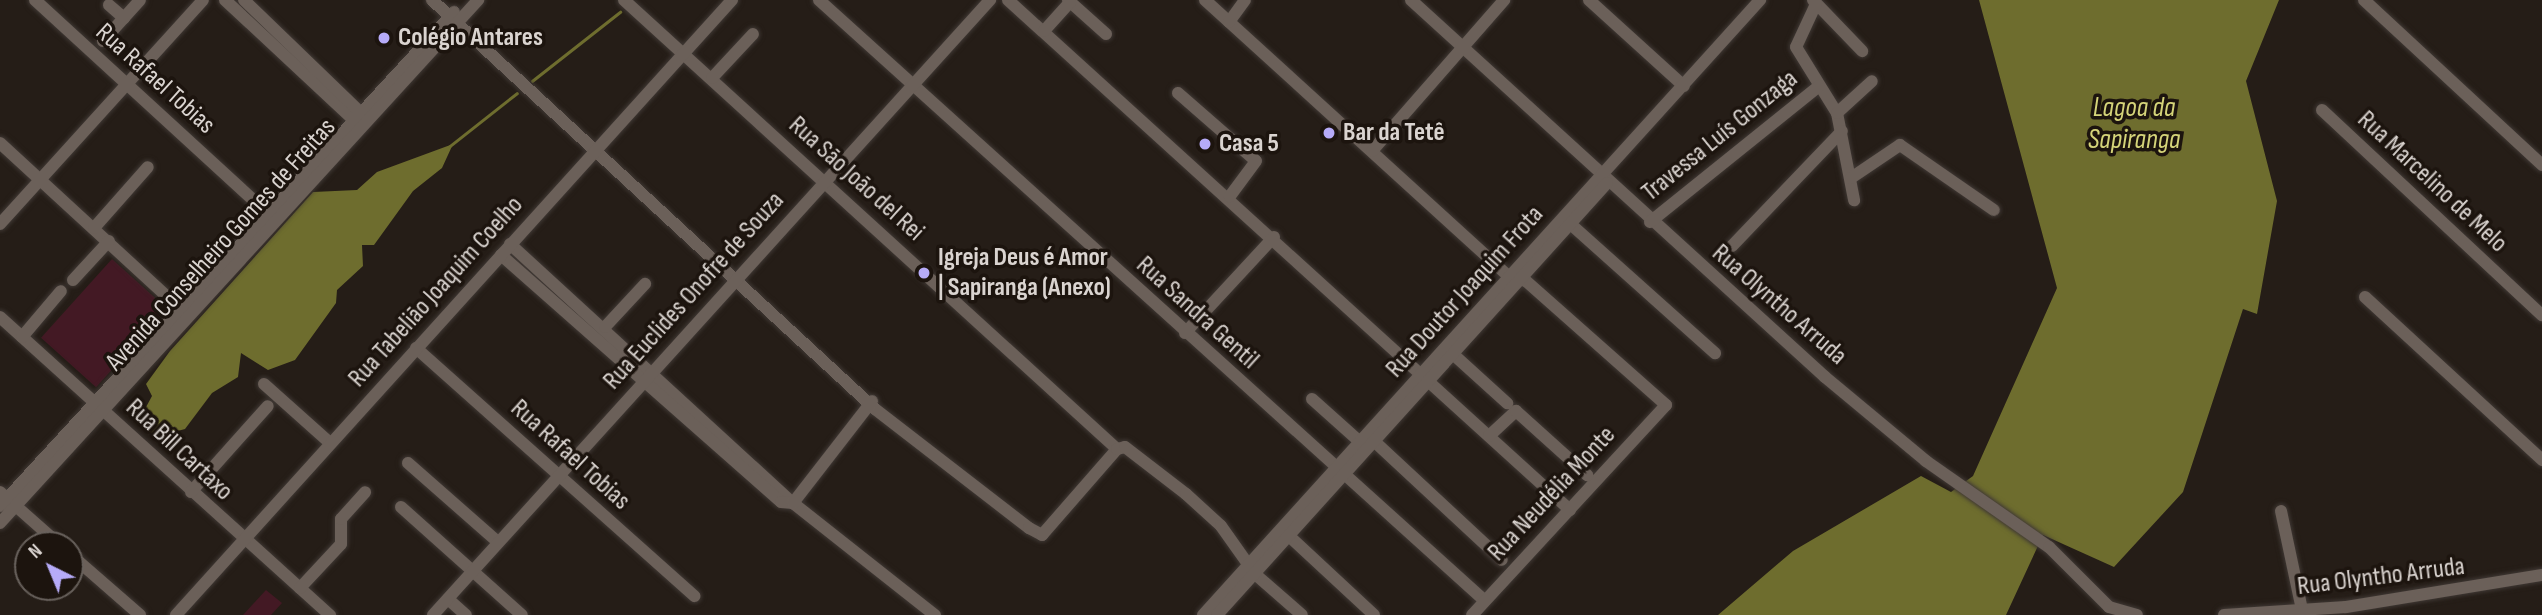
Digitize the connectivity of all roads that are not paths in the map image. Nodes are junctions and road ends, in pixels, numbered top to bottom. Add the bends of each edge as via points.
1 (35, 0) edge
2 (140, 0) edge
3 (203, 0) edge
4 (225, 0) edge
5 (244, 0) edge
6 (432, 0) edge
7 (467, 0) edge
8 (478, 0) edge
9 (624, 0) edge
10 (732, 0) edge
11 (819, 0) edge
12 (990, 0) edge
13 (1008, 0) edge
14 (1205, 0) edge
15 (1245, 0) edge
16 (1504, 0) edge
17 (1589, 0) edge
18 (1760, 0) edge
19 (2364, 0) edge
20 (1069, 1) edge
21 (1413, 1) edge
22 (1814, 2) edge
23 (109, 5) dead end
24 (124, 18) junction
25 (453, 19) junction
26 (1229, 22) junction
27 (1044, 31) junction
28 (753, 34) dead end
29 (1106, 34) dead end
30 (103, 41) dead end
31 (1460, 47) junction
32 (1862, 51) dead end
33 (684, 53) junction
34 (712, 78) junction
35 (1872, 80) dead end
36 (128, 85) junction
37 (913, 85) junction
38 (1684, 86) junction
39 (1819, 86) junction
40 (1178, 93) dead end
41 (2322, 110) dead end
42 (1837, 113) junction
43 (359, 118) junction
44 (1842, 131) junction
45 (0, 143) edge
46 (596, 149) junction
47 (1372, 151) junction
48 (2541, 162) edge
49 (148, 167) dead end
50 (1851, 178) junction
51 (41, 180) junction
52 (1604, 180) junction
53 (825, 181) junction
54 (1230, 196) junction
55 (1854, 200) dead end
56 (1994, 210) dead end
57 (271, 216) junction
58 (1567, 221) junction
59 (1650, 222) junction
60 (0, 224) edge
61 (94, 228) junction
62 (1274, 237) junction
63 (109, 242) junction
64 (510, 244) junction
65 (1732, 246) dead end
66 (500, 255) junction
67 (738, 275) junction
68 (1514, 279) junction
69 (73, 280) dead end
70 (645, 284) dead end
71 (61, 291) dead end
72 (2365, 297) dead end
73 (184, 311) junction
74 (2542, 315) edge
75 (0, 317) edge
76 (605, 327) junction
77 (1185, 333) junction
78 (22, 337) junction
79 (416, 348) junction
80 (1715, 353) dead end
81 (1454, 355) junction
82 (654, 370) junction
83 (1427, 378) junction
84 (643, 381) junction
85 (264, 384) dead end
86 (1311, 399) dead end
87 (872, 401) junction
88 (1507, 403) dead end
89 (99, 406) junction
90 (268, 406) dead end
91 (1489, 436) junction
92 (1359, 441) junction
93 (1375, 442) junction
94 (330, 443) junction
95 (1117, 449) junction
96 (2542, 460) edge
97 (408, 463) dead end
98 (1339, 472) junction
99 (559, 475) junction
100 (1587, 475) dead end
101 (191, 492) junction
102 (365, 492) dead end
103 (5, 501) edge
104 (793, 503) junction
105 (401, 507) dead end
106 (1570, 510) junction
107 (2281, 511) dead end
108 (0, 523) edge
109 (42, 531) edge
110 (1289, 536) junction
111 (243, 540) junction
112 (498, 542) junction
113 (1502, 560) dead end
114 (84, 566) edge
115 (1253, 569) junction
116 (474, 571) junction
117 (2542, 575) edge
118 (300, 588) junction
119 (694, 596) dead end
120 (448, 599) junction
121 (1485, 600) junction
122 (2302, 610) junction
123 (140, 615) edge
124 (176, 615) edge
125 (330, 615) edge
126 (433, 615) edge
127 (466, 615) edge
128 (522, 615) edge
129 (935, 615) edge
130 (1203, 615) edge
131 (1217, 615) edge
132 (1302, 615) edge
133 (1374, 615) edge
134 (1472, 615) edge
135 (2137, 615) edge
136 (2224, 615) edge

1 - 36 street, Rua Rafael Tobias
2 - 24 street
3 - 36 street
4 - 43 street
5 - 43 street
6 - 25 street
7 - 25 street, Avenida Conselheiro Gomes de Freitas
8 - 25 street, Avenida Conselheiro Gomes de Freitas
9 - 33 street, Rua São João del Rei
10 - 33 street, Rua Tabelião Joaquim Coelho
11 - 37 street, Rua Sandra Gentil
12 - 37 street, Rua Euclides Onofre de Souza
13 - 27 street
14 - 26 street
15 - 26 street
16 - 31 street
17 - 38 street
18 - 38 street, Rua Doutor Joaquim Frota
19 - 48 street via 2398,37
20 - 27 street
20 - 29 street
21 - 31 street, Rua Olyntho Arruda
22 - 32 street
22 - 39 street via 1796,47
23 - 24 street
24 - 30 street
25 - 43 street, Avenida Conselheiro Gomes de Freitas
25 - 46 street
26 - 47 street
27 - 54 street
28 - 34 street
31 - 47 street
31 - 52 street, Rua Olyntho Arruda
33 - 34 street, Rua São João del Rei
33 - 46 street, Rua Tabelião Joaquim Coelho
34 - 53 street, Rua São João del Rei
35 - 42 street
36 - 51 street
36 - 57 street, Rua Rafael Tobias
37 - 53 street, Rua Euclides Onofre de Souza
37 - 77 street, Rua Sandra Gentil
38 - 52 street, Rua Doutor Joaquim Frota
39 - 42 street
39 - 59 street, Travessa Luís Gonzaga
40 - 54 street via 1256,161
41 - 74 street, Rua Marcelino de Melo
42 - 44 street
43 - 57 street, Avenida Conselheiro Gomes de Freitas
44 - 50 street
44 - 65 street
45 - 51 street
46 - 64 street, Rua Tabelião Joaquim Coelho
46 - 67 street
47 - 68 street
49 - 61 street
50 - 55 street
50 - 56 street via 1900,145
51 - 60 street
51 - 61 street
52 - 58 street, Rua Doutor Joaquim Frota
52 - 59 street, Rua Olyntho Arruda
53 - 67 street, Rua Euclides Onofre de Souza
53 - 95 street, Rua São João del Rei
54 - 62 street
57 - 73 street, Avenida Conselheiro Gomes de Freitas
58 - 68 street, Rua Doutor Joaquim Frota
58 - 80 street
59 - 135 street, Rua Olyntho Arruda via 1952,478 2049,547 2109,607
61 - 63 street
62 - 77 street
62 - 83 street
63 - 69 street
63 - 73 street
64 - 66 street, Rua Tabelião Joaquim Coelho
64 - 76 street
66 - 79 street, Rua Tabelião Joaquim Coelho
66 - 84 street
67 - 82 street, Rua Euclides Onofre de Souza
67 - 87 street
68 - 81 street, Rua Doutor Joaquim Frota
68 - 83 street, Rua Doutor Joaquim Frota
68 - 106 street, Rua Neudélia Monte via 1666,405
70 - 76 street
71 - 78 street
72 - 96 street
73 - 89 street, Avenida Conselheiro Gomes de Freitas
75 - 78 street, Rua Bill Cartaxo
76 - 82 street
77 - 98 street, Rua Sandra Gentil
78 - 89 street, Rua Bill Cartaxo
79 - 94 street, Rua Tabelião Joaquim Coelho
79 - 99 street, Rua Rafael Tobias
81 - 83 street, Rua Doutor Joaquim Frota
81 - 88 street
82 - 84 street, Rua Euclides Onofre de Souza
82 - 104 street
83 - 91 street
83 - 92 street, Rua Doutor Joaquim Frota
83 - 93 street, Rua Doutor Joaquim Frota
84 - 99 street, Rua Euclides Onofre de Souza
84 - 104 street via 781,502
85 - 94 street
86 - 92 street
87 - 95 street via 1042,535
87 - 104 street
89 - 101 street, Rua Bill Cartaxo
89 - 103 street, Avenida Conselheiro Gomes de Freitas
90 - 101 street
91 - 100 street via 1516,411
91 - 106 street
92 - 98 street, Rua Doutor Joaquim Frota
93 - 98 street, Rua Doutor Joaquim Frota
93 - 113 street
94 - 111 street, Rua Tabelião Joaquim Coelho
95 - 115 street, Rua São João del Rei via 1125,447 1186,494
97 - 112 street
98 - 110 street, Rua Doutor Joaquim Frota
98 - 115 street, Rua Doutor Joaquim Frota
98 - 121 street, Rua Sandra Gentil
99 - 112 street, Rua Euclides Onofre de Souza
99 - 119 street, Rua Rafael Tobias
101 - 111 street, Rua Bill Cartaxo
102 - 118 street via 341,519 341,544
103 - 108 street, Avenida Conselheiro Gomes de Freitas
103 - 109 street
104 - 129 street
105 - 116 street
106 - 121 street, Rua Neudélia Monte
107 - 122 street
110 - 115 street, Rua Doutor Joaquim Frota
110 - 133 street
111 - 118 street, Rua Bill Cartaxo
111 - 124 street, Rua Tabelião Joaquim Coelho
112 - 116 street, Rua Euclides Onofre de Souza
114 - 123 street
115 - 130 street, Rua Doutor Joaquim Frota
115 - 131 street, Rua Doutor Joaquim Frota
115 - 132 street, Rua São João del Rei
116 - 120 street, Rua Euclides Onofre de Souza
116 - 128 street
117 - 122 street, Rua Olyntho Arruda
118 - 125 street, Rua Bill Cartaxo
120 - 126 street, Rua Euclides Onofre de Souza
120 - 127 street
121 - 134 street, Rua Neudélia Monte
122 - 136 street, Rua Olyntho Arruda

